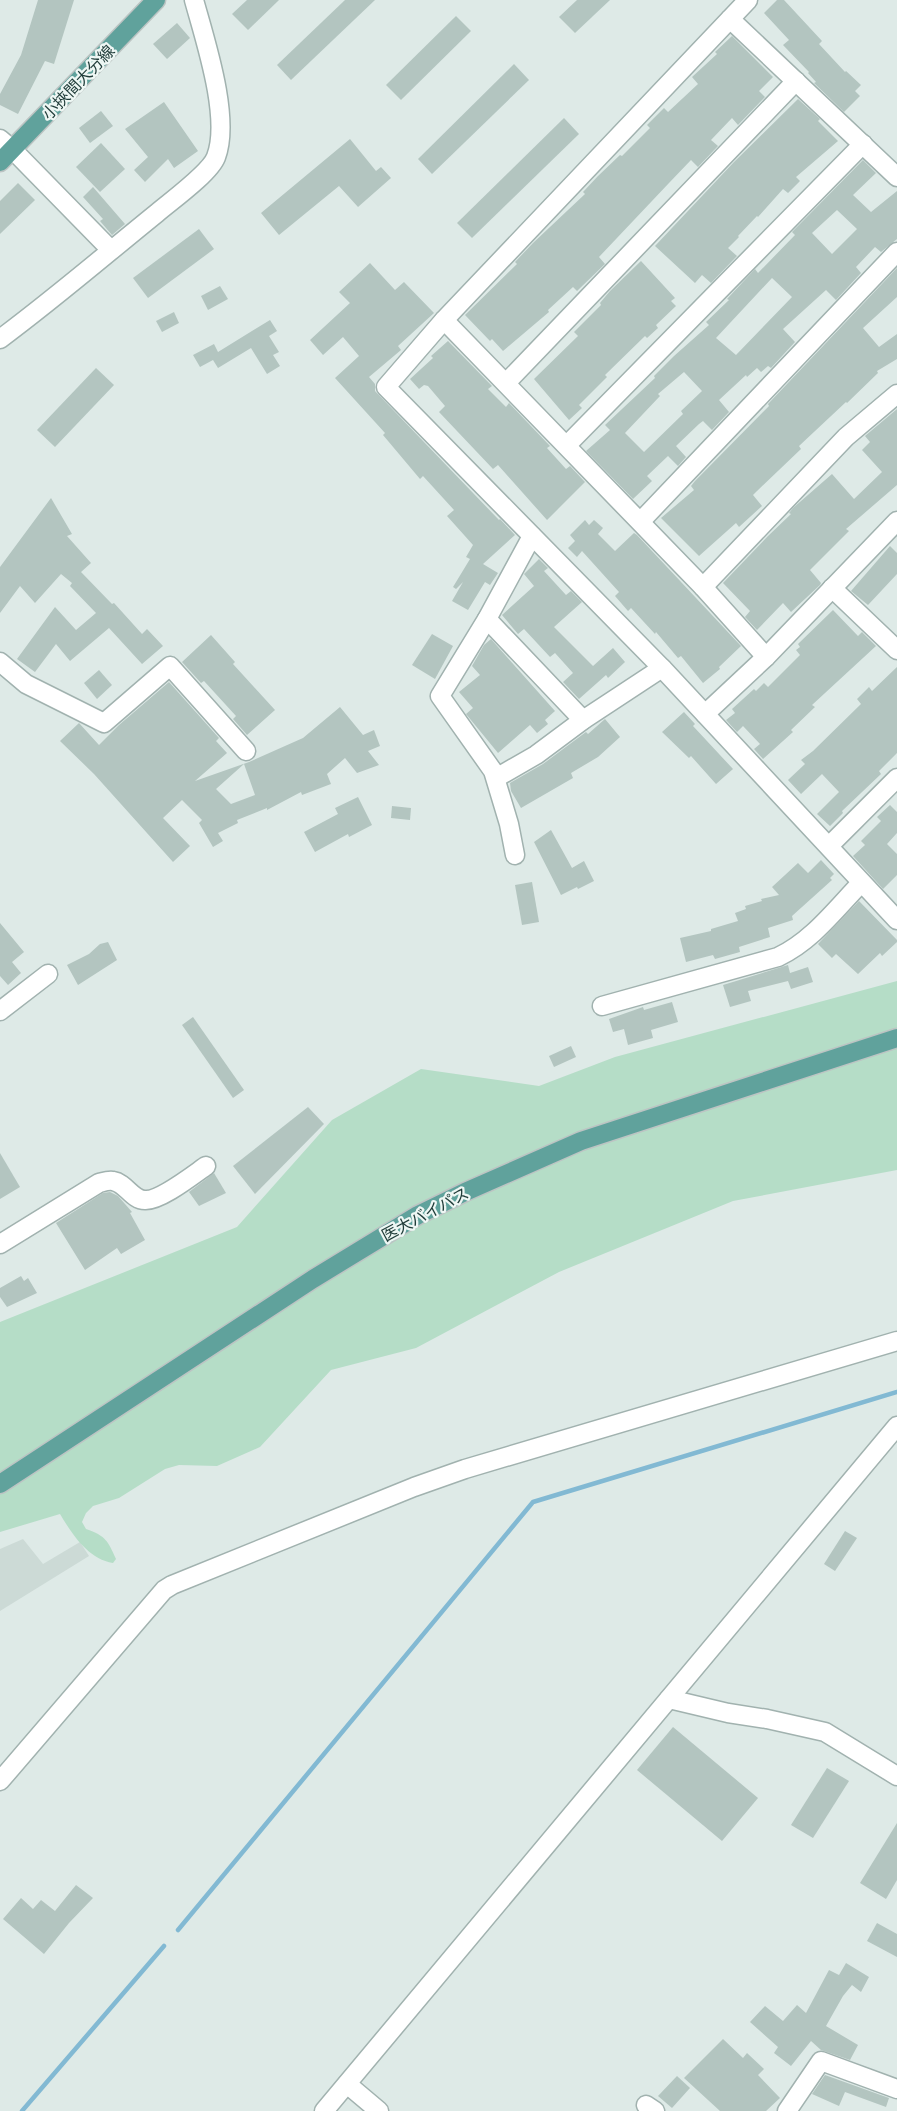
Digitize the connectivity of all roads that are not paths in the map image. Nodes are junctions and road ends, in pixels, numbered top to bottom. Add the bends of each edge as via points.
1 (156, 0) edge
2 (194, 0) edge
3 (748, 0) edge
4 (730, 19) junction
5 (796, 81) junction
6 (863, 144) junction
7 (4, 151) edge
8 (897, 177) edge
9 (111, 250) junction
10 (897, 252) edge
11 (444, 320) junction
12 (0, 339) edge
13 (506, 383) junction
14 (897, 394) edge
15 (567, 445) junction
16 (640, 521) junction
17 (897, 521) edge
18 (532, 536) junction
19 (703, 586) junction
20 (832, 588) junction
21 (487, 619) junction
22 (897, 650) edge
23 (766, 657) junction
24 (0, 662) edge
25 (662, 668) junction
26 (705, 714) junction
27 (583, 720) junction
28 (246, 751) dead end
29 (496, 778) junction
30 (897, 778) edge
31 (829, 846) junction
32 (514, 855) dead end
33 (861, 883) junction
34 (897, 920) edge
35 (48, 974) dead end
36 (602, 1006) dead end
37 (0, 1011) edge
38 (897, 1038) edge
39 (206, 1166) dead end
40 (0, 1244) edge
41 (897, 1341) edge
42 (897, 1426) edge
43 (0, 1484) edge
44 (669, 1699) junction
45 (897, 1776) edge
46 (0, 1781) edge
47 (347, 2084) dead end
48 (897, 2089) edge
49 (324, 2111) edge
50 (379, 2111) edge
51 (787, 2111) edge

1 - 7 main road, 小挾間大分線
2 - 9 street via 216,87 221,129 216,157 208,169
3 - 4 street
4 - 5 street
4 - 11 street
5 - 6 street
5 - 13 street
6 - 8 street
6 - 15 street
7 - 9 street
9 - 12 street
10 - 16 street
11 - 13 street
11 - 18 street via 386,387
13 - 15 street
14 - 19 street via 846,437
15 - 16 street
16 - 19 street
17 - 20 street
18 - 21 street
18 - 25 street
19 - 23 street
20 - 22 street
20 - 23 street
21 - 27 street
21 - 29 street via 440,696
23 - 26 street
24 - 28 street via 26,684 104,723 170,666
25 - 26 street
25 - 27 street
26 - 31 street
27 - 29 street via 536,755
29 - 32 street
30 - 31 street
31 - 33 street
33 - 34 street
33 - 36 street via 807,940 778,957
35 - 37 street
38 - 43 main road, 医大バイパス via 581,1141 418,1215 313,1278
39 - 40 street via 145,1201 123,1185 112,1181 99,1183
41 - 46 street via 449,1474 172,1585
42 - 44 street
44 - 45 street via 825,1732
44 - 49 street
47 - 50 street
48 - 51 street via 821,2061

